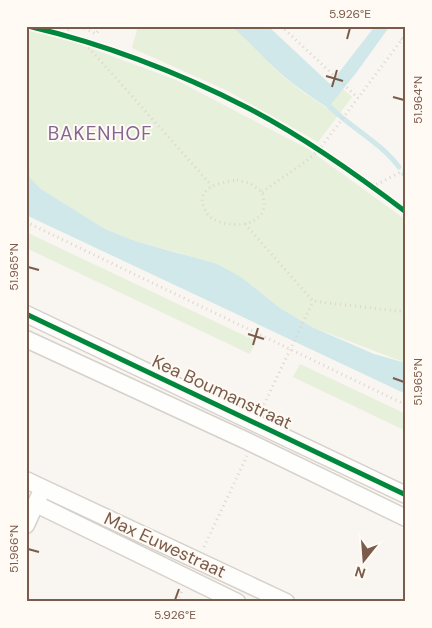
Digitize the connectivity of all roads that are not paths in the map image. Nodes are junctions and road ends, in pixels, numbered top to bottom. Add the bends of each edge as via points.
1 (26, 314) edge
2 (26, 338) edge
3 (26, 480) edge
4 (43, 488) junction
5 (406, 494) edge
6 (36, 504) junction
7 (406, 518) edge
8 (26, 525) edge
9 (237, 602) edge
10 (286, 602) edge

1 - 5 street, Kea Boumanstraat
2 - 7 street, Kea Boumanstraat
3 - 4 street, Max Euwestraat
4 - 6 street
4 - 10 street, Max Euwestraat
6 - 8 street
6 - 9 street, Max Euwestraat

